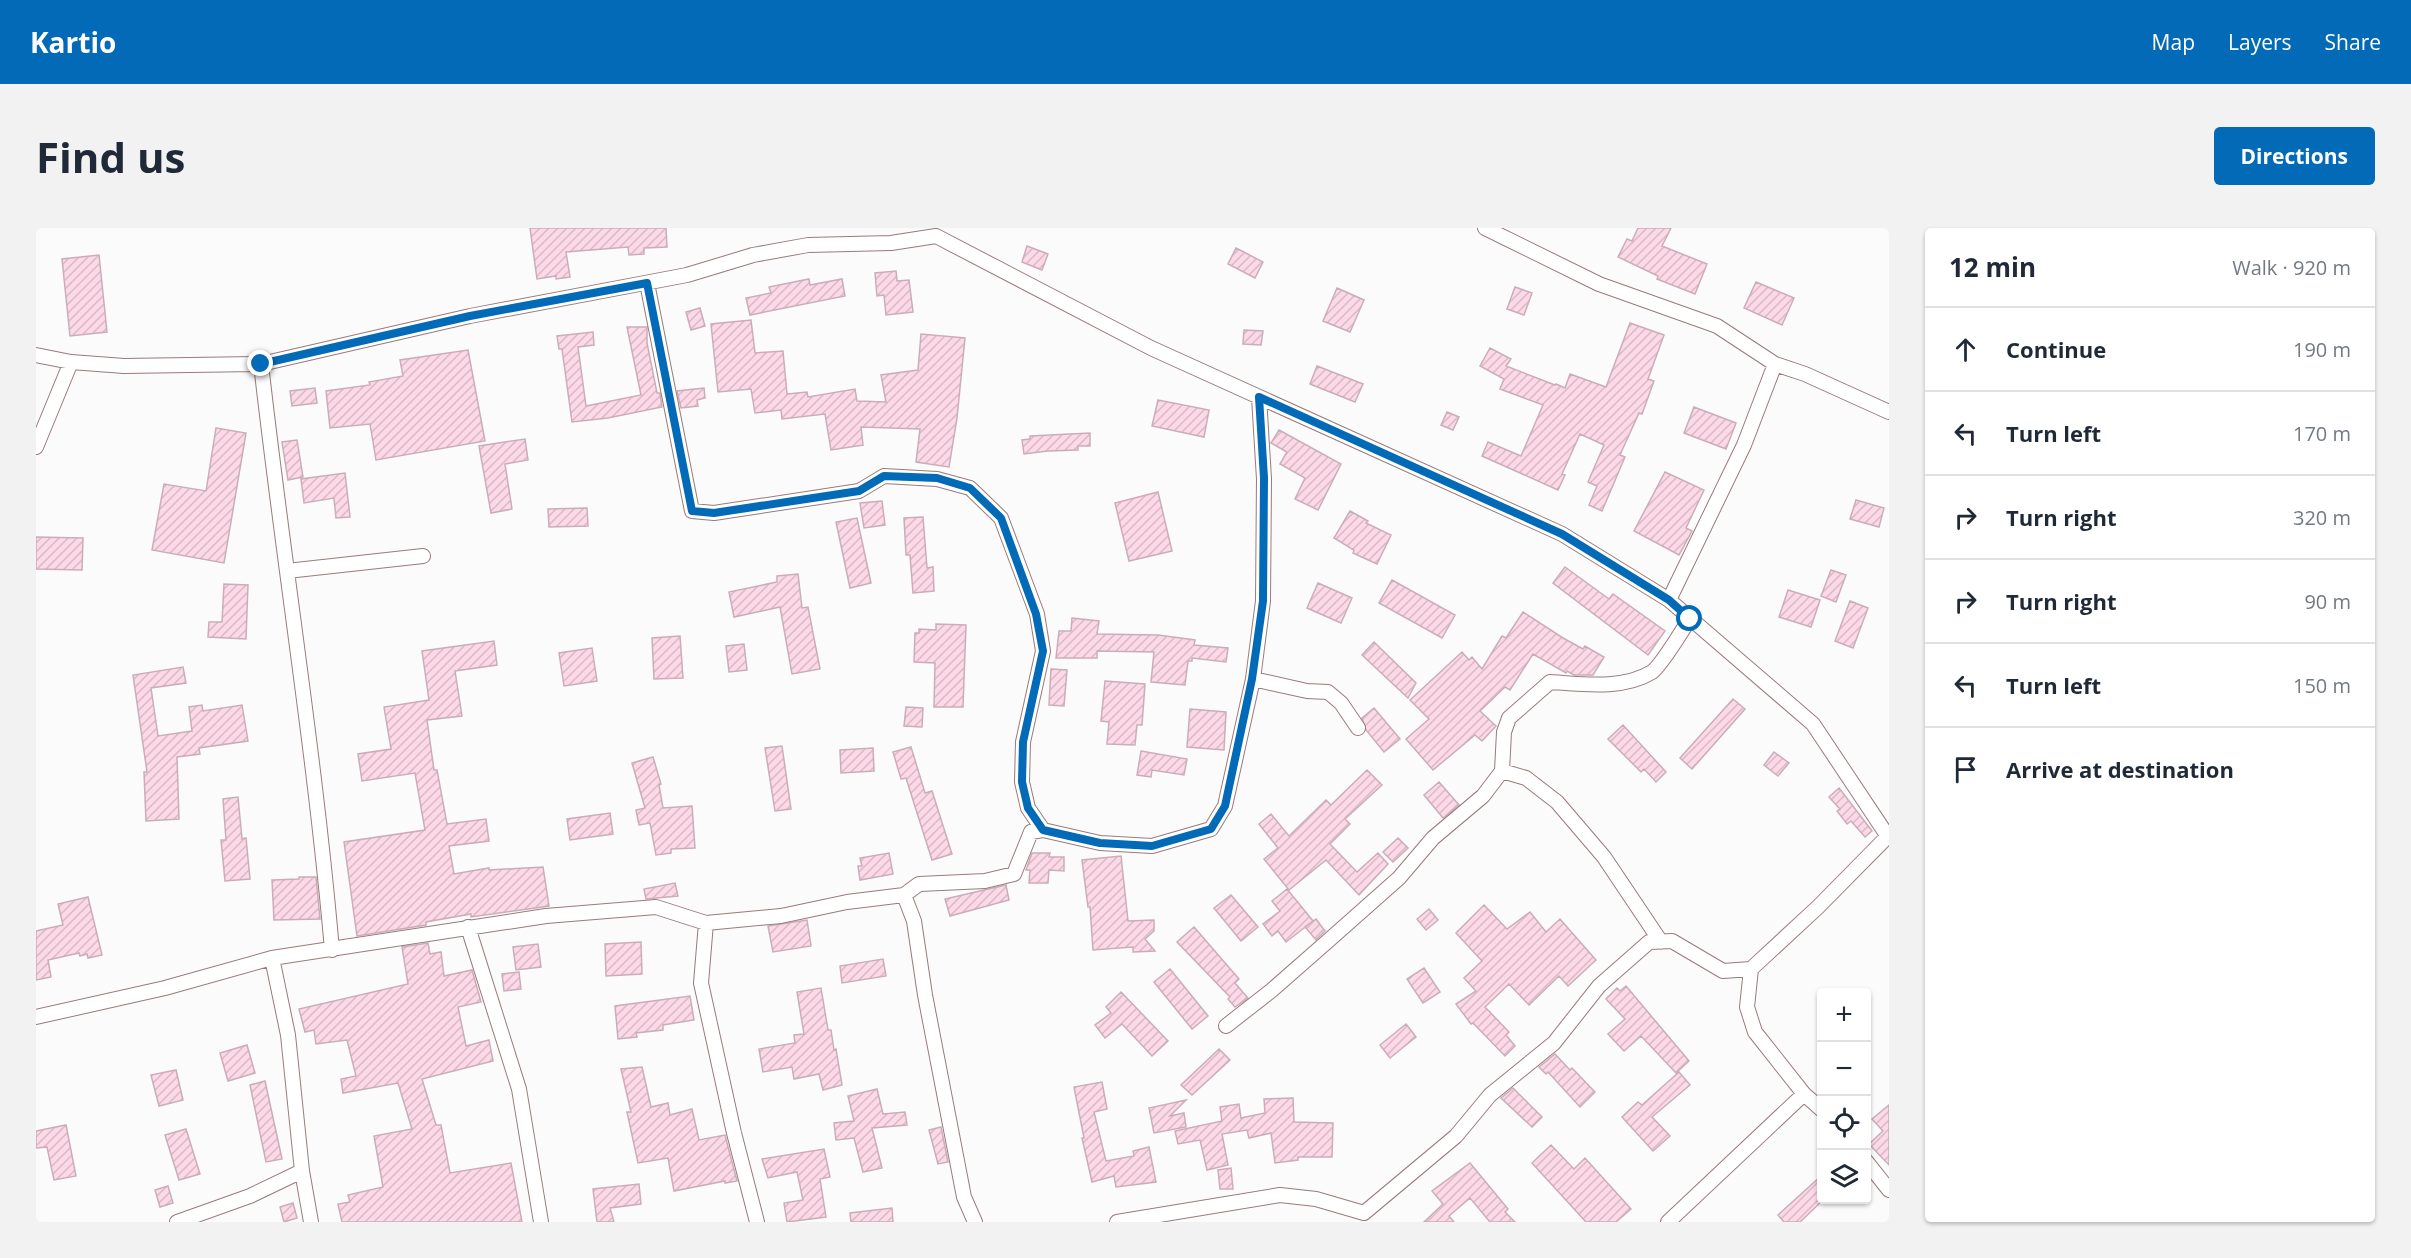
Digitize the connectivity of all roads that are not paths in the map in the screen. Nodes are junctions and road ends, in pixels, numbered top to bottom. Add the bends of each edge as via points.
1 (1485, 228) edge
2 (935, 232) edge
3 (647, 283) junction
4 (36, 355) edge
5 (71, 362) junction
6 (261, 364) junction
7 (1775, 364) junction
8 (1259, 397) junction
9 (1889, 412) edge
10 (36, 447) edge
11 (423, 556) dead end
12 (287, 571) junction
13 (1669, 600) junction
14 (1690, 619) junction
15 (1252, 679) junction
16 (1358, 728) dead end
17 (1502, 771) junction
18 (1043, 830) junction
19 (1888, 837) edge
20 (904, 895) junction
21 (706, 923) junction
22 (468, 927) junction
23 (1661, 942) junction
24 (332, 950) junction
25 (272, 958) junction
26 (1751, 969) junction
27 (36, 1017) edge
28 (1226, 1026) dead end
29 (1804, 1094) junction
30 (1817, 1106) edge
31 (1871, 1167) edge
32 (302, 1171) junction
33 (1889, 1190) edge
34 (177, 1222) edge
35 (311, 1222) edge
36 (541, 1222) edge
37 (757, 1222) edge
38 (975, 1222) edge
39 (1117, 1222) edge
40 (1668, 1222) edge

1 - 7 street via 1599,284 1717,326
2 - 3 street via 891,243 808,245
2 - 8 street via 1151,348
3 - 6 street via 470,316
3 - 18 street via 692,511 714,513 859,491 884,476 937,478 970,488 1001,518 1036,614 1043,651 1023,742 1022,782 1028,808
4 - 5 street
5 - 6 street via 124,366
5 - 10 street
6 - 12 street
7 - 9 street
7 - 13 street via 1744,445
8 - 13 street via 1562,534
8 - 15 street via 1264,478 1263,601
11 - 12 street
12 - 24 street
13 - 14 street
14 - 17 street via 1653,671 1633,680 1593,685 1550,682 1509,718 1504,732
14 - 19 street via 1813,724
15 - 16 street via 1328,692
15 - 18 street via 1225,806 1211,829 1152,846 1100,843
17 - 23 street via 1526,778 1557,802 1604,857
17 - 28 street via 1483,796 1433,838 1399,878
18 - 20 street via 1031,832 1014,874 985,881 920,884
19 - 26 street
20 - 21 street via 781,916
20 - 38 street via 914,921 964,1197
21 - 22 street via 656,907
21 - 37 street via 701,983
22 - 24 street
22 - 36 street via 519,1089
23 - 26 street via 1672,941 1723,970
23 - 39 street via 1649,942 1599,986 1554,1043 1490,1095 1456,1136 1364,1213 1316,1199 1280,1195
24 - 25 street
25 - 27 street via 165,988
25 - 32 street via 288,1035
26 - 29 street via 1747,1006 1755,1032
29 - 30 street
29 - 40 street
31 - 33 street
32 - 34 street via 250,1196
32 - 35 street

